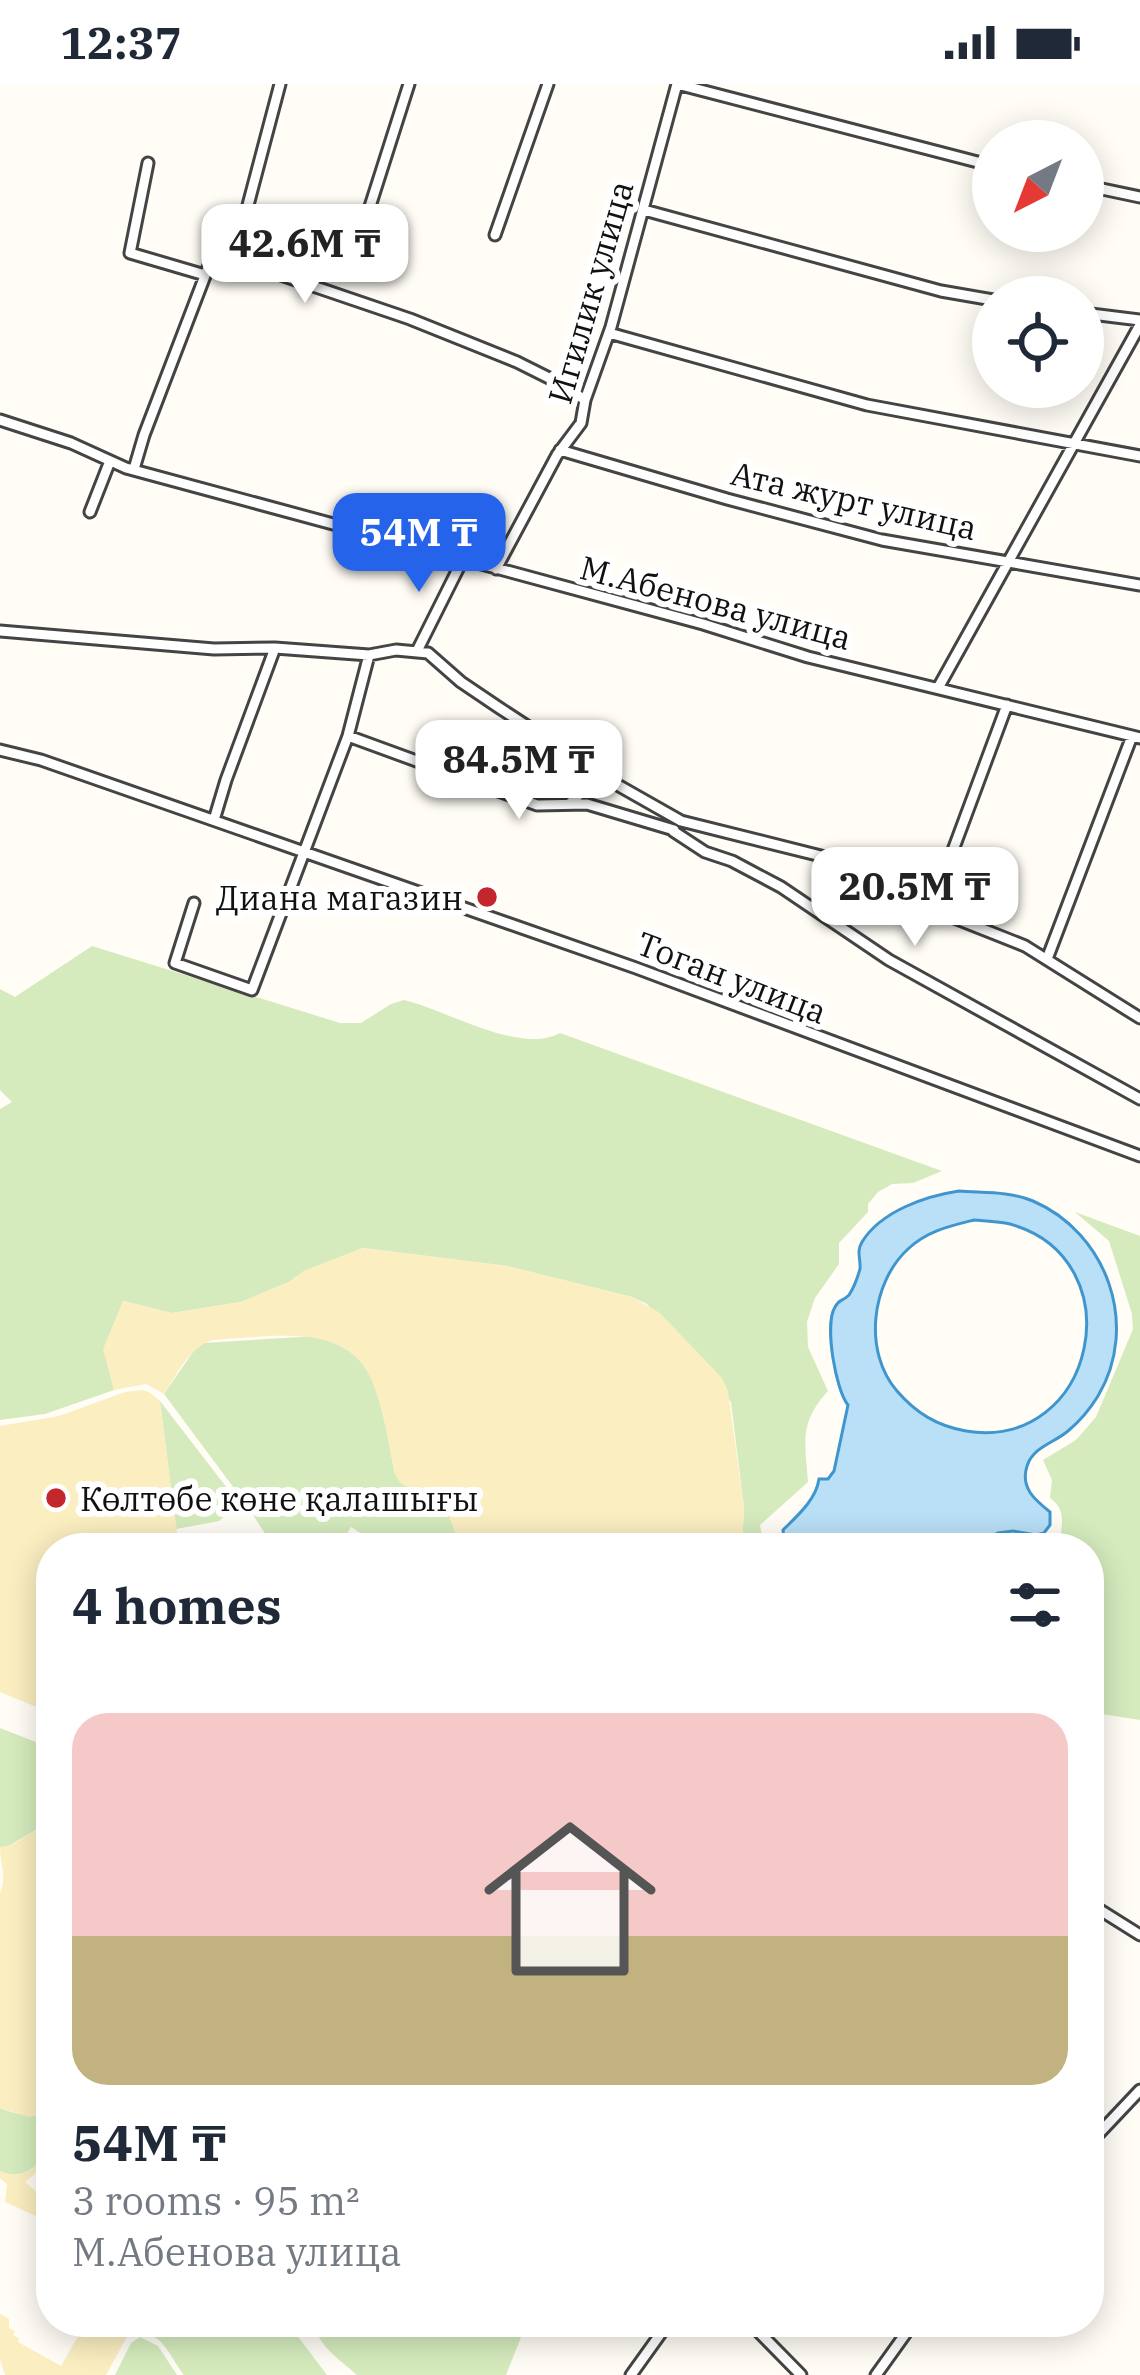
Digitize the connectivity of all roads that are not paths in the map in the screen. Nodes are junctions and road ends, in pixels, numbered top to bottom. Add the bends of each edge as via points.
1 (280, 84) edge
2 (409, 84) edge
3 (548, 84) edge
4 (677, 84) edge
5 (972, 161) edge
6 (148, 163) dead end
7 (1104, 189) edge
8 (1140, 197) edge
9 (644, 210) junction
10 (366, 219) dead end
11 (495, 235) dead end
12 (234, 258) junction
13 (205, 275) junction
14 (972, 296) edge
15 (1104, 316) edge
16 (1140, 322) edge
17 (609, 334) junction
18 (584, 400) junction
19 (0, 420) edge
20 (1074, 444) junction
21 (560, 450) junction
22 (1140, 456) edge
23 (110, 461) junction
24 (134, 469) junction
25 (90, 512) dead end
26 (463, 559) junction
27 (1009, 561) junction
28 (496, 568) junction
29 (1140, 585) edge
30 (0, 631) edge
31 (275, 648) junction
32 (417, 651) junction
33 (369, 655) junction
34 (938, 688) junction
35 (1007, 705) junction
36 (348, 736) junction
37 (1136, 737) edge
38 (0, 750) edge
39 (597, 773) junction
40 (566, 806) junction
41 (214, 820) junction
42 (681, 821) junction
43 (673, 831) junction
44 (304, 852) junction
45 (194, 903) dead end
46 (933, 904) junction
47 (1047, 959) junction
48 (1140, 1018) edge
49 (1140, 1099) edge
50 (1140, 1156) edge
51 (1104, 1912) edge
52 (1140, 1935) edge
53 (1140, 2090) edge
54 (1104, 2128) edge
55 (658, 2337) edge
56 (764, 2337) edge
57 (903, 2337) edge
58 (631, 2375) edge
59 (801, 2375) edge
60 (876, 2375) edge

1 - 12 street
2 - 10 street
3 - 11 street
4 - 5 street
4 - 9 street, Игилик улица
6 - 13 street via 130,253
7 - 8 street
9 - 14 street
9 - 17 street, Игилик улица
12 - 13 street via 213,255
12 - 18 street via 517,362
13 - 24 street
15 - 16 street
16 - 20 street
17 - 18 street, Игилик улица
17 - 20 street via 867,405
18 - 21 street, Игилик улица via 580,423
19 - 23 street, М.Абенова улица
20 - 22 street
20 - 27 street
21 - 27 street, Ата журт улица via 881,540
21 - 28 street, Игилик улица
23 - 24 street, М.Абенова улица
23 - 25 street
24 - 26 street, М.Абенова улица
26 - 28 street, М.Абенова улица
26 - 32 street
27 - 29 street, Ата журт улица
27 - 34 street
28 - 34 street, М.Абенова улица
30 - 31 street
31 - 33 street
31 - 41 street
32 - 33 street
32 - 39 street
33 - 36 street
34 - 35 street, М.Абенова улица
35 - 37 street, М.Абенова улица
35 - 46 street
36 - 40 street via 537,805
36 - 44 street
37 - 47 street, М.Абенова улица
38 - 41 street, Тоган улица
39 - 40 street
39 - 42 street
40 - 43 street via 586,804
41 - 44 street, Тоган улица
42 - 43 street
42 - 46 street via 825,857
43 - 49 street
44 - 45 street via 252,989 175,963
44 - 50 street, Тоган улица
46 - 47 street
47 - 48 street
51 - 52 street
53 - 54 street
55 - 58 street
56 - 59 street
57 - 60 street

